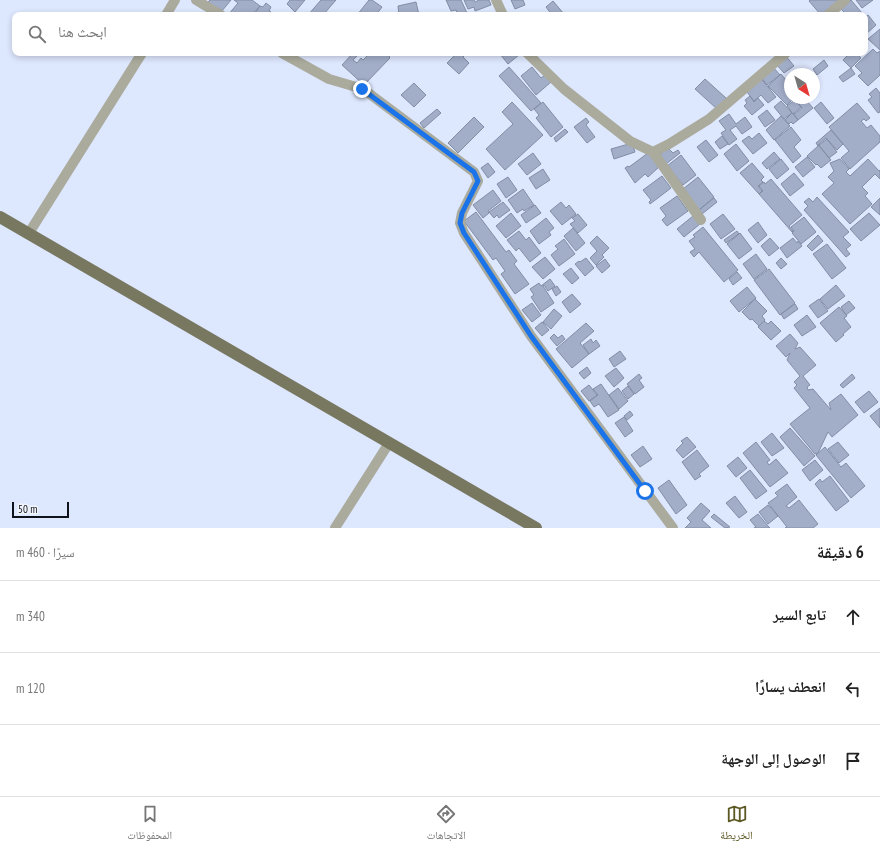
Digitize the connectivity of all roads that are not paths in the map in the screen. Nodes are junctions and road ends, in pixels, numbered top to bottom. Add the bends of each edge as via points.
1 (175, 0) edge
2 (196, 0) edge
3 (496, 0) edge
4 (845, 0) edge
5 (168, 12) edge
6 (216, 12) edge
7 (502, 12) edge
8 (831, 12) edge
9 (140, 56) edge
10 (288, 56) edge
11 (530, 56) edge
12 (782, 56) edge
13 (653, 152) junction
14 (0, 217) edge
15 (701, 220) dead end
16 (29, 233) junction
17 (389, 442) junction
18 (335, 528) edge
19 (536, 528) edge
20 (673, 528) edge

1 - 5 street
2 - 6 street
3 - 7 street
4 - 8 street
9 - 16 street
10 - 20 street via 329,78 362,89 474,172 478,181 462,213 460,223 464,233 531,336
11 - 13 street via 564,89 624,137
12 - 13 street via 709,119
13 - 15 street
14 - 16 main road
16 - 17 main road
17 - 18 street
17 - 19 main road

